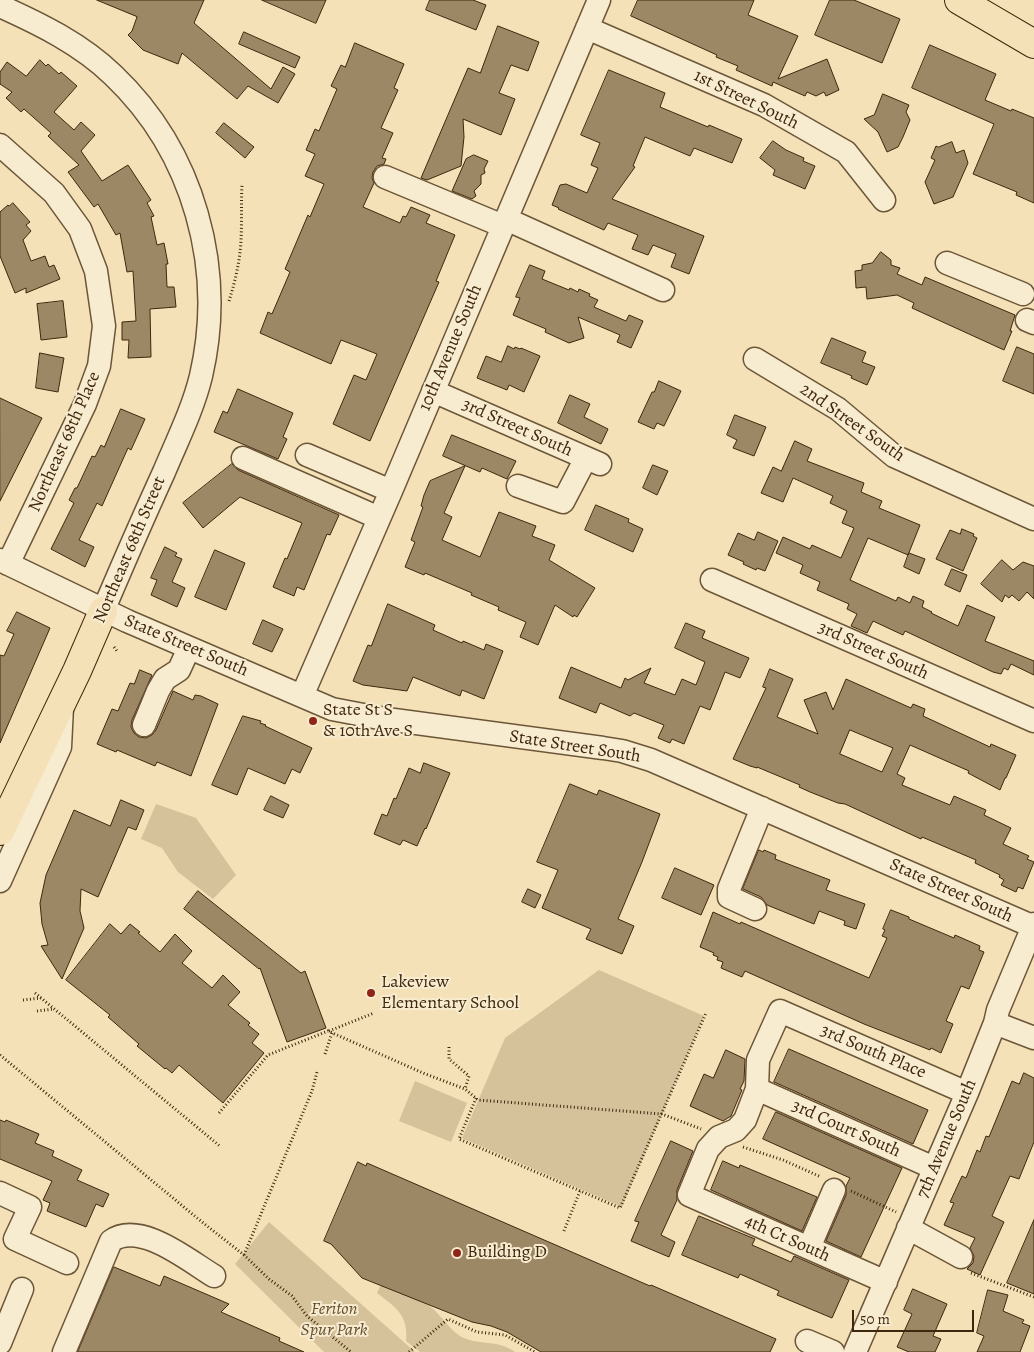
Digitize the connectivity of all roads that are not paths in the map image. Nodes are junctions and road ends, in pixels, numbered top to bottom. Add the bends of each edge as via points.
1 (599, 0) edge
2 (959, 0) edge
3 (0, 6) edge
4 (587, 28) junction
5 (1034, 44) edge
6 (0, 145) edge
7 (385, 177) dead end
8 (884, 200) dead end
9 (505, 222) junction
10 (947, 262) dead end
11 (663, 290) dead end
12 (1023, 294) dead end
13 (755, 359) dead end
14 (433, 391) junction
15 (307, 455) dead end
16 (243, 458) dead end
17 (518, 486) dead end
18 (391, 491) junction
19 (379, 518) junction
20 (1034, 519) edge
21 (4, 562) edge
22 (712, 580) dead end
23 (103, 610) junction
24 (189, 648) junction
25 (302, 696) junction
26 (63, 701) junction
27 (1034, 721) edge
28 (144, 725) dead end
29 (762, 808) junction
30 (0, 831) edge
31 (0, 881) edge
32 (755, 909) dead end
33 (1034, 926) edge
34 (996, 1023) junction
35 (1034, 1038) edge
36 (757, 1089) junction
37 (967, 1093) junction
38 (934, 1168) junction
39 (836, 1186) road end
40 (0, 1193) edge
41 (903, 1221) junction
42 (8, 1235) edge
43 (809, 1248) junction
44 (961, 1257) dead end
45 (67, 1263) dead end
46 (214, 1276) dead end
47 (886, 1282) junction
48 (22, 1289) dead end
49 (807, 1341) dead end
50 (0, 1343) edge
51 (64, 1352) edge
52 (833, 1352) edge
53 (855, 1352) edge

1 - 4 street, 10th Avenue South
2 - 5 main road
3 - 23 street, Northeast 68th Street via 53,32 90,56 133,96 158,127 186,182 206,255 209,311 207,345 200,378 190,409
4 - 8 street, 1st Street South via 764,105 846,152
4 - 9 street, 10th Avenue South
6 - 21 street, Northeast 68th Place via 54,193 80,228 96,272 104,326 99,366 85,404
7 - 9 street
9 - 11 street
9 - 14 street, 10th Avenue South
10 - 12 street
13 - 20 street, 2nd Street South via 838,409 894,456
14 - 17 street, 3rd Street South via 593,461 563,502
14 - 18 street, 10th Avenue South
15 - 18 street
16 - 19 street
18 - 19 street, 10th Avenue South
19 - 25 street, 10th Avenue South
21 - 23 street, State Street South
22 - 27 street, 3rd Street South
23 - 24 street, State Street South
23 - 26 main road, Northeast 68th Street
24 - 25 street, State Street South
24 - 28 street via 180,670 165,679
25 - 29 street, State Street South via 332,709 359,714 622,751 651,760
26 - 30 main road, Northeast 68th Street
26 - 31 street via 60,747
29 - 32 street via 729,889 729,897
29 - 33 street, State Street South
33 - 34 street, 7th Avenue South via 998,1010
34 - 35 street
34 - 37 street, 7th Avenue South
36 - 37 street, 3rd South Place via 758,1060 780,1012
36 - 38 street, 3rd Court South
36 - 43 street, 4th Ct South via 745,1120 708,1149 689,1196
37 - 38 street, 7th Avenue South
38 - 41 street, 7th Avenue South
39 - 43 street
40 - 42 street via 30,1207
41 - 44 street
41 - 47 street, 7th Avenue South
42 - 45 street
43 - 47 street, 4th Ct South
46 - 51 street via 156,1241 132,1234 118,1236 112,1241
47 - 53 street, 7th Avenue South
48 - 50 street
49 - 52 street

